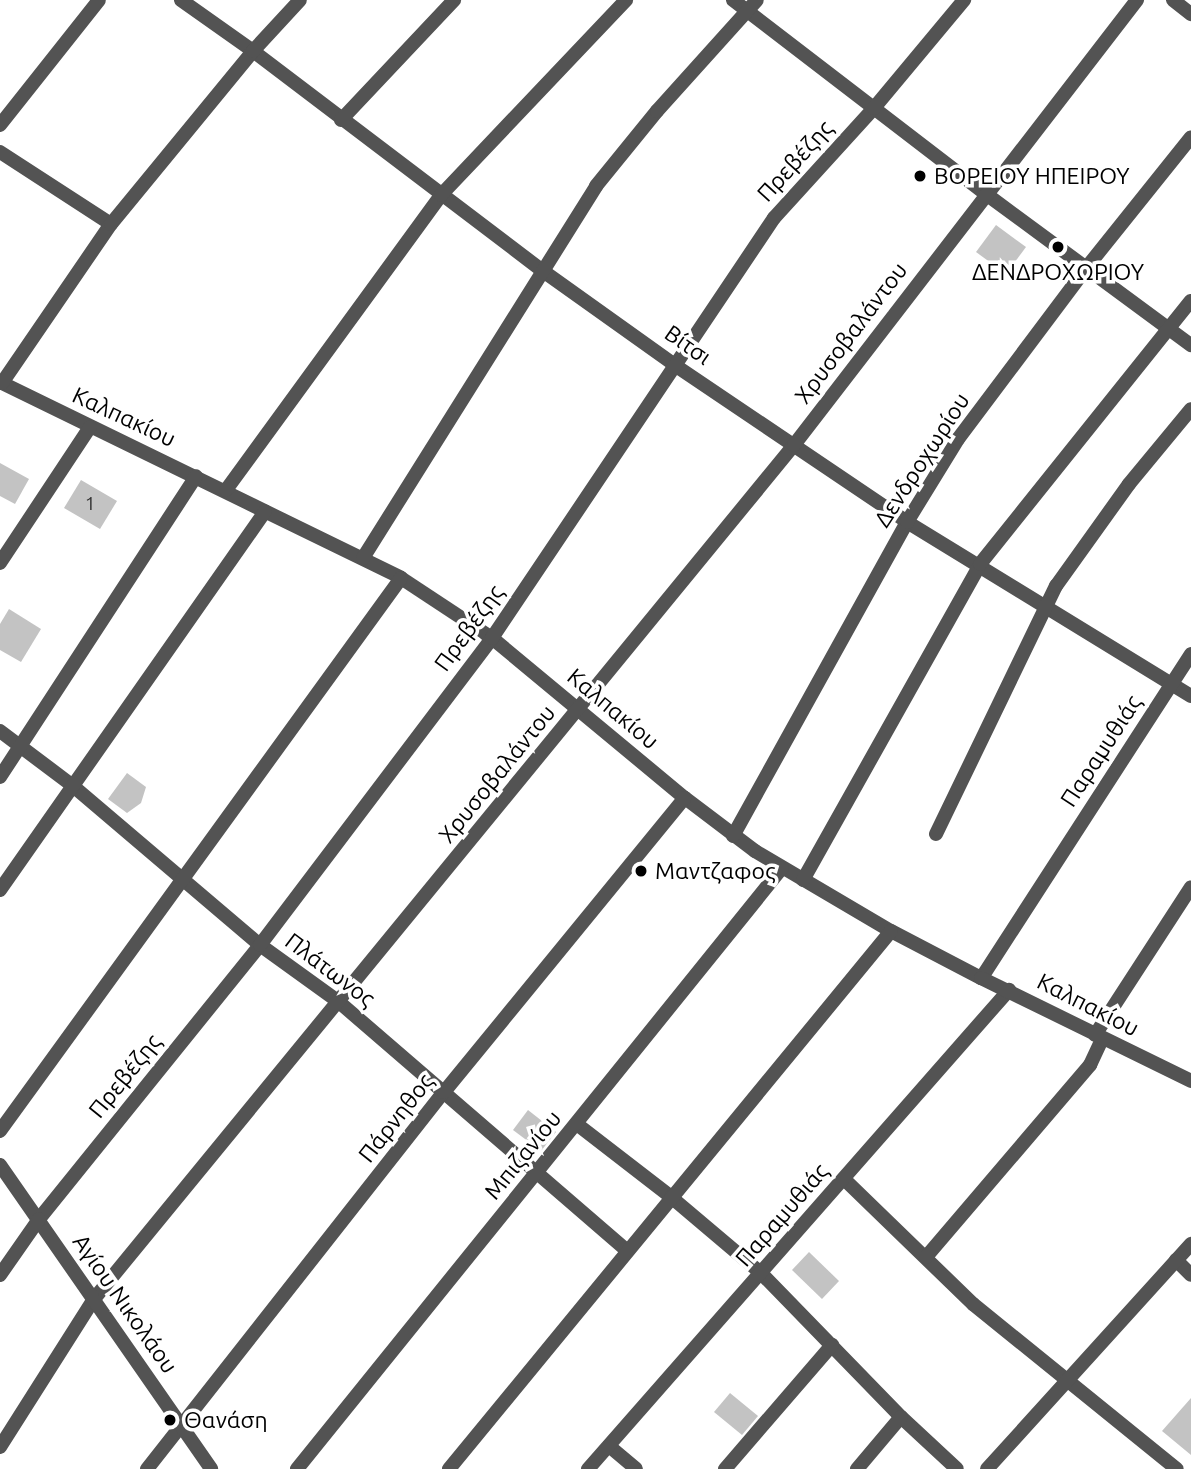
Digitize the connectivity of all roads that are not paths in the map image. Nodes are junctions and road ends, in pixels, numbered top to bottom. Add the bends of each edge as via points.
1 (99, 0) edge
2 (181, 0) edge
3 (300, 0) edge
4 (454, 0) edge
5 (626, 0) edge
6 (733, 0) edge
7 (964, 0) edge
8 (1137, 0) edge
9 (1173, 0) edge
10 (752, 5) edge
11 (1191, 13) edge
12 (253, 51) junction
13 (874, 108) junction
14 (341, 120) junction
15 (0, 125) edge
16 (1191, 137) edge
17 (0, 152) edge
18 (986, 194) junction
19 (441, 195) junction
20 (111, 224) junction
21 (1087, 267) junction
22 (543, 271) junction
23 (1191, 301) edge
24 (1166, 329) junction
25 (1191, 345) edge
26 (677, 366) junction
27 (1, 382) edge
28 (1191, 409) edge
29 (90, 427) junction
30 (794, 445) junction
31 (196, 476) junction
32 (226, 490) junction
33 (265, 512) junction
34 (907, 522) junction
35 (363, 558) junction
36 (0, 563) edge
37 (980, 564) junction
38 (401, 578) junction
39 (1046, 605) junction
40 (492, 638) junction
41 (1191, 654) edge
42 (1171, 683) junction
43 (1191, 696) edge
44 (579, 710) junction
45 (0, 731) edge
46 (20, 746) junction
47 (0, 777) edge
48 (73, 786) junction
49 (685, 798) junction
50 (936, 834) dead end
51 (733, 836) junction
52 (782, 869) junction
53 (181, 878) junction
54 (803, 880) junction
55 (1191, 887) edge
56 (0, 890) edge
57 (891, 931) junction
58 (260, 944) junction
59 (981, 978) junction
60 (1009, 990) junction
61 (339, 1002) junction
62 (1099, 1037) junction
63 (1191, 1081) edge
64 (444, 1092) junction
65 (578, 1125) junction
66 (0, 1131) edge
67 (0, 1165) edge
68 (539, 1172) junction
69 (844, 1178) junction
70 (671, 1197) junction
71 (39, 1219) junction
72 (1191, 1244) edge
73 (627, 1251) junction
74 (926, 1257) junction
75 (1176, 1260) junction
76 (761, 1273) junction
77 (0, 1275) edge
78 (1191, 1275) edge
79 (94, 1299) junction
80 (832, 1345) junction
81 (1066, 1382) junction
82 (901, 1417) junction
83 (181, 1426) junction
84 (609, 1446) junction
85 (0, 1447) edge
86 (147, 1469) edge
87 (211, 1469) edge
88 (297, 1469) edge
89 (449, 1469) edge
90 (588, 1469) edge
91 (636, 1469) edge
92 (725, 1469) edge
93 (857, 1469) edge
94 (957, 1469) edge
95 (987, 1469) edge
96 (1177, 1469) edge

1 - 15 street
2 - 12 street, Βίτσι
3 - 12 street
4 - 14 street
5 - 19 street
6 - 10 street
7 - 13 street, Πρεβέζης
8 - 18 street, Χρυσοβαλάντου
9 - 11 street
10 - 13 street
10 - 22 street via 636,135 596,186
12 - 14 street, Βίτσι
12 - 20 street
13 - 18 street
13 - 26 street, Πρεβέζης via 774,218
14 - 19 street, Βίτσι
16 - 21 street, Δενδροχωρίου
17 - 20 street
18 - 21 street
18 - 30 street, Χρυσοβαλάντου
19 - 22 street, Βίτσι
19 - 32 street
20 - 27 street
21 - 24 street
21 - 34 street, Δενδροχωρίου via 958,439
22 - 26 street, Βίτσι
22 - 35 street
23 - 24 street
24 - 25 street
24 - 37 street
26 - 30 street, Βίτσι
26 - 40 street, Πρεβέζης
27 - 29 street, Καλπακίου
28 - 39 street via 1129,484
29 - 31 street, Καλπακίου
29 - 36 street
30 - 34 street, Βίτσι
30 - 44 street, Χρυσοβαλάντου
31 - 32 street, Καλπακίου
31 - 46 street
32 - 33 street, Καλπακίου
33 - 35 street, Καλπακίου
33 - 48 street
34 - 37 street, Βίτσι
34 - 51 street, Δενδροχωρίου
35 - 38 street, Καλπακίου
37 - 39 street, Βίτσι
37 - 54 street
38 - 40 street, Καλπακίου
38 - 53 street
39 - 42 street, Βίτσι
39 - 50 street
40 - 44 street, Καλπακίου
40 - 58 street, Πρεβέζης
41 - 42 street, Παραμυθιάς
42 - 43 street, Βίτσι
42 - 59 street, Παραμυθιάς
44 - 49 street, Καλπακίου
44 - 61 street, Χρυσοβαλάντου
45 - 46 street, Πλάτωνος
46 - 47 street
46 - 48 street, Πλάτωνος
48 - 53 street, Πλάτωνος
48 - 56 street
49 - 51 street, Καλπακίου
49 - 64 street, Πάρνηθος
51 - 52 street, Καλπακίου
52 - 54 street, Καλπακίου
52 - 65 street, Μπιζανίου
53 - 58 street, Πλάτωνος
53 - 66 street
54 - 57 street, Καλπακίου
55 - 62 street
57 - 59 street, Καλπακίου
57 - 70 street
58 - 61 street, Πλάτωνος
58 - 71 street, Πρεβέζης
59 - 60 street, Καλπακίου
60 - 62 street, Καλπακίου
60 - 69 street, Παραμυθιάς
61 - 64 street, Πλάτωνος
61 - 79 street, Χρυσοβαλάντου
62 - 63 street, Καλπακίου
62 - 74 street via 1090,1065
64 - 68 street, Πλάτωνος
64 - 83 street, Πάρνηθος
65 - 68 street, Μπιζανίου
65 - 70 street
67 - 71 street, Αγίου Νικολάου
68 - 73 street, Πλάτωνος
68 - 88 street, Μπιζανίου
69 - 74 street
69 - 76 street, Παραμυθιάς
70 - 73 street
70 - 76 street
71 - 77 street, Πρεβέζης
71 - 79 street, Αγίου Νικολάου
72 - 75 street
73 - 89 street
74 - 81 street via 973,1304
75 - 78 street
75 - 81 street
76 - 80 street
76 - 84 street, Παραμυθιάς
79 - 83 street, Αγίου Νικολάου
79 - 85 street, Χρυσοβαλάντου
80 - 82 street
80 - 92 street
81 - 95 street
81 - 96 street
82 - 93 street
82 - 94 street
83 - 86 street, Πάρνηθος
83 - 87 street, Αγίου Νικολάου
84 - 90 street, Παραμυθιάς
84 - 91 street

